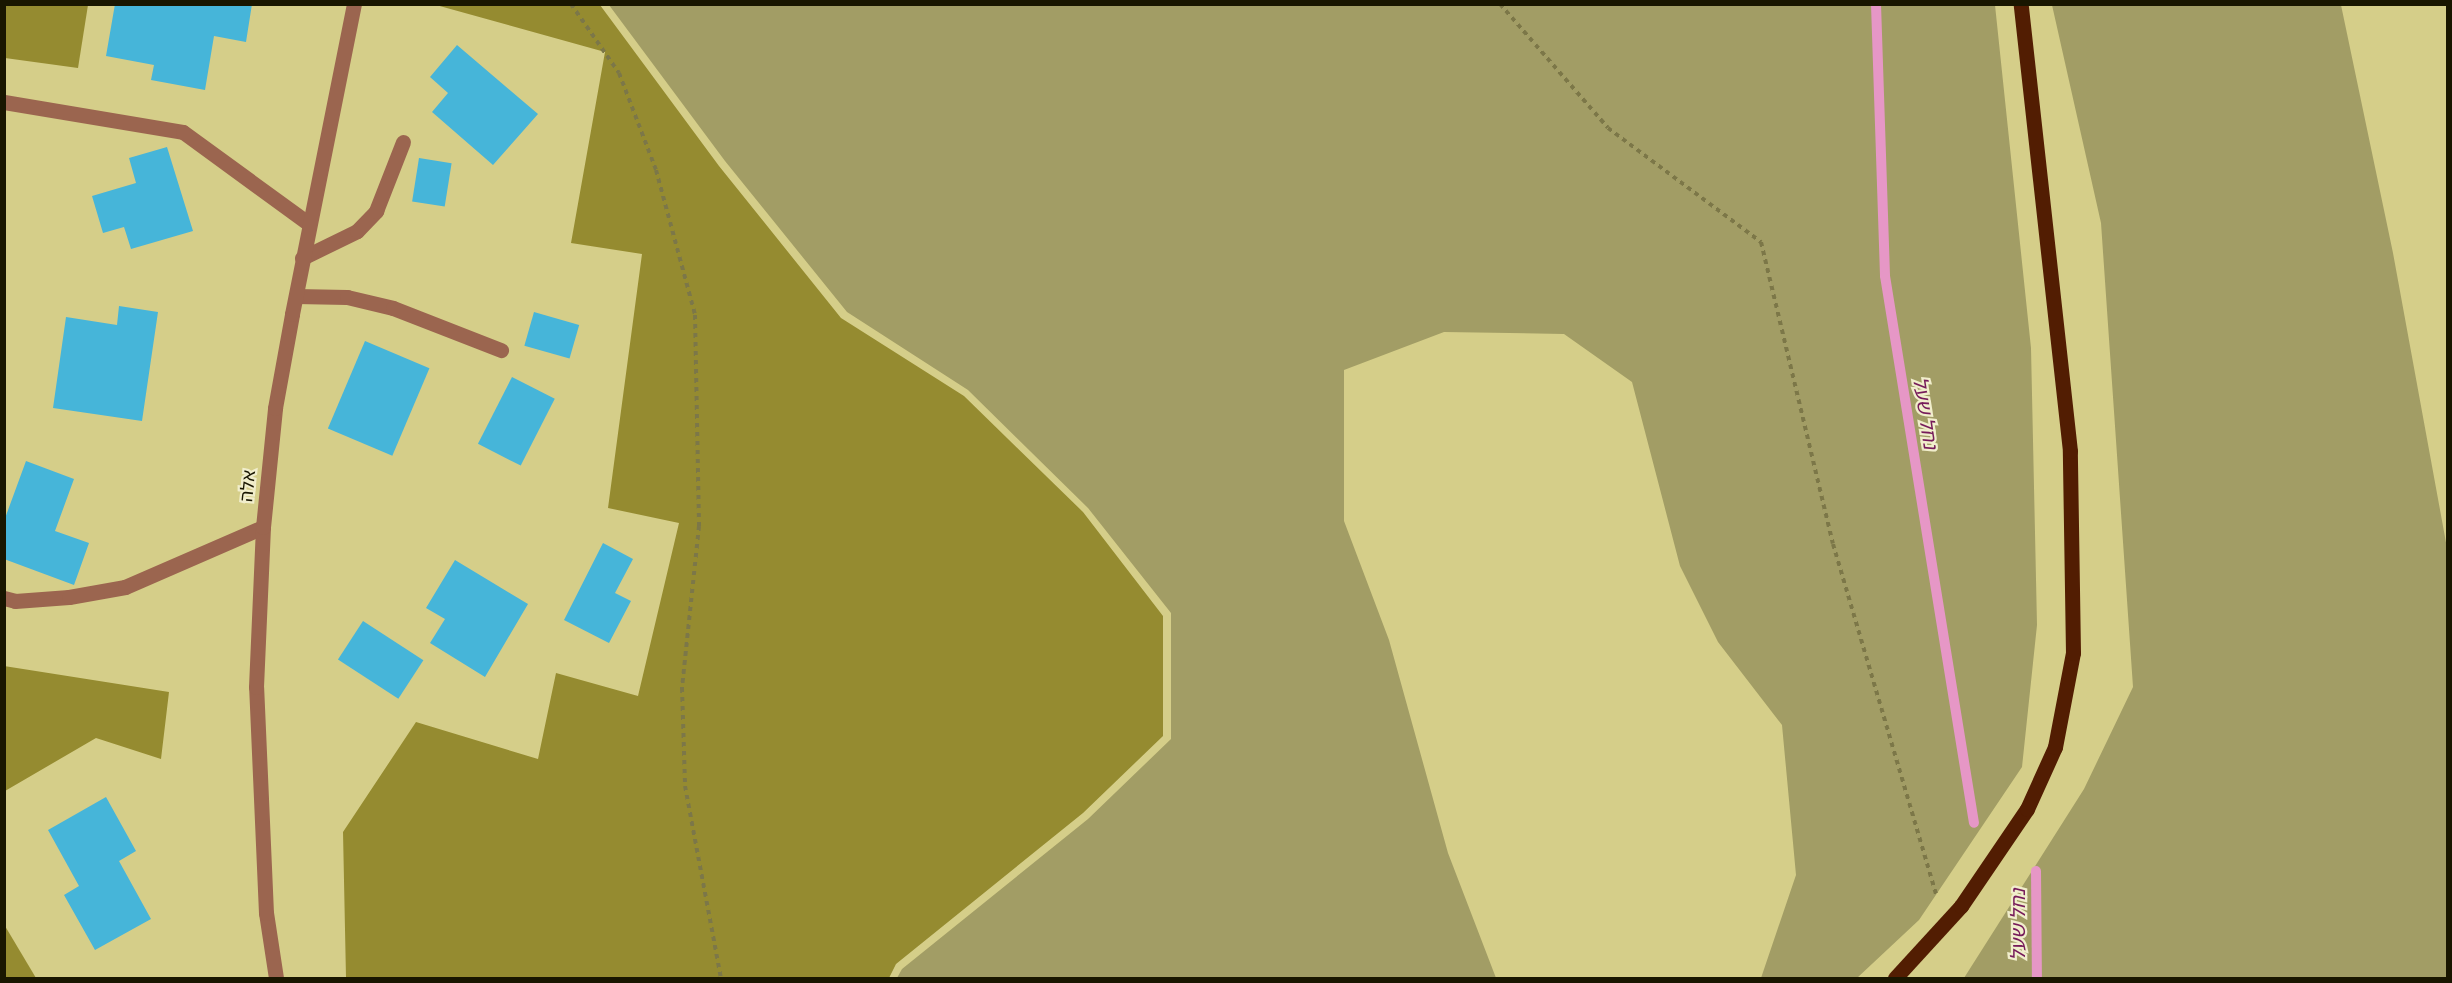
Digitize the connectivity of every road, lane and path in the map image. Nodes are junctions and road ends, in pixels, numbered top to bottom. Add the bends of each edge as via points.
1 (354, 4) edge
2 (571, 4) edge
3 (1500, 4) edge
4 (2021, 4) edge
5 (4, 102) edge
6 (403, 142) dead end
7 (309, 224) junction
8 (302, 258) junction
9 (296, 296) junction
10 (501, 350) dead end
11 (263, 527) junction
12 (4, 598) edge
13 (1944, 924) junction
14 (276, 978) edge
15 (721, 978) edge
16 (1895, 978) edge

1 - 7 street, אלה
2 - 15 path via 619,73 656,170 696,315 699,526 682,688 685,786
3 - 13 path via 1608,128 1761,242 1833,544
4 - 13 main road via 2070,451 2073,653 2055,747 2027,809
5 - 7 street via 183,132
6 - 8 street via 376,211 357,231
7 - 8 street, אלה
8 - 9 street, אלה
9 - 10 street via 347,297 393,308
9 - 11 street, אלה via 276,408
11 - 12 street via 125,587 69,597 15,601
11 - 14 street, אלה via 257,742 266,913
13 - 16 main road

